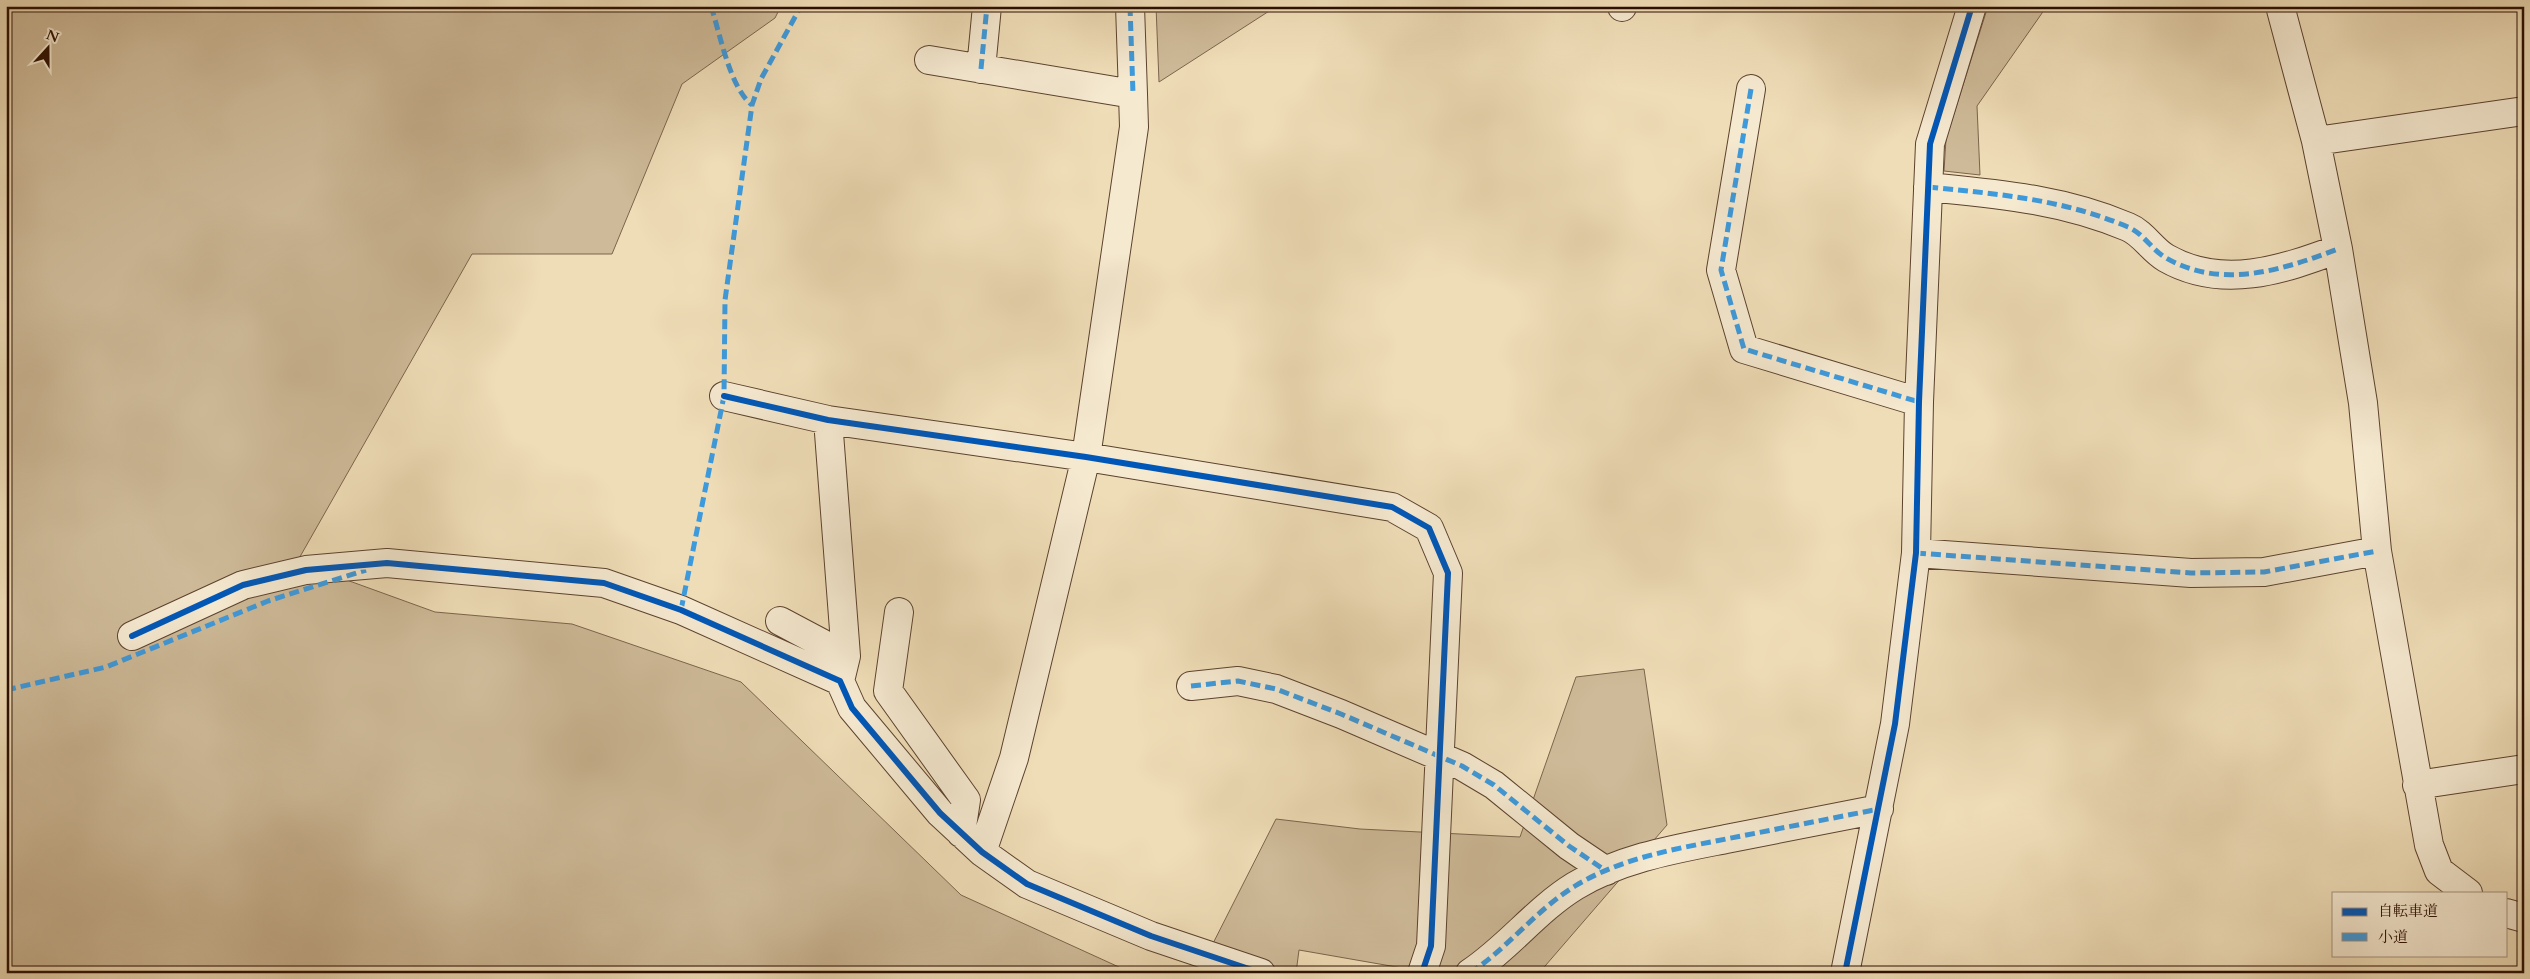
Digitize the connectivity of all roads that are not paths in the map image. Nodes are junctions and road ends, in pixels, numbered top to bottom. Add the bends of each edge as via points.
1 (986, 6) edge
2 (1130, 6) edge
3 (1972, 6) edge
4 (2280, 6) edge
5 (929, 60) dead end
6 (981, 69) junction
7 (1751, 89) dead end
8 (1133, 94) junction
9 (2524, 110) edge
10 (2316, 141) junction
11 (1928, 187) junction
12 (2338, 249) junction
13 (724, 396) dead end
14 (1919, 402) junction
15 (828, 420) junction
16 (1086, 457) junction
17 (2377, 551) junction
18 (1916, 553) junction
19 (899, 612) dead end
20 (780, 621) dead end
21 (132, 636) dead end
22 (843, 669) junction
23 (1191, 686) dead end
24 (1440, 757) junction
25 (2524, 769) edge
26 (2417, 785) junction
27 (1879, 809) junction
28 (961, 833) junction
29 (982, 852) junction
30 (1606, 870) junction
31 (2467, 892) edge
32 (2508, 914) edge
33 (2524, 918) edge
34 (1261, 973) edge
35 (1422, 973) edge
36 (1470, 973) edge
37 (1845, 973) edge

1 - 6 street
2 - 8 street
3 - 11 street via 1930,144
4 - 10 street
5 - 6 street
6 - 8 street
7 - 14 street via 1721,270 1744,349
8 - 16 street via 1134,127
9 - 10 street
10 - 12 street
11 - 12 street via 2057,203 2131,228 2165,258 2213,275 2254,275
11 - 14 street
12 - 17 street via 2363,403
13 - 15 street
14 - 18 street
15 - 16 street
15 - 22 street
16 - 24 street via 1392,507 1429,528 1448,573
16 - 29 street via 1014,758
17 - 18 street via 2264,572 2200,573
17 - 26 street
18 - 27 street via 1896,724
19 - 28 street via 888,691 966,800
20 - 22 street
21 - 22 street via 243,585 306,570 387,563 604,583
22 - 28 street via 852,708 940,813
23 - 24 street via 1238,681 1276,689
24 - 30 street via 1494,785 1569,846
24 - 35 street via 1431,946
25 - 26 street
26 - 31 street via 2429,845 2439,871
27 - 30 street via 1650,854
27 - 37 street
28 - 29 street
29 - 34 street via 1027,884 1151,936
30 - 36 street via 1575,886
32 - 33 street

